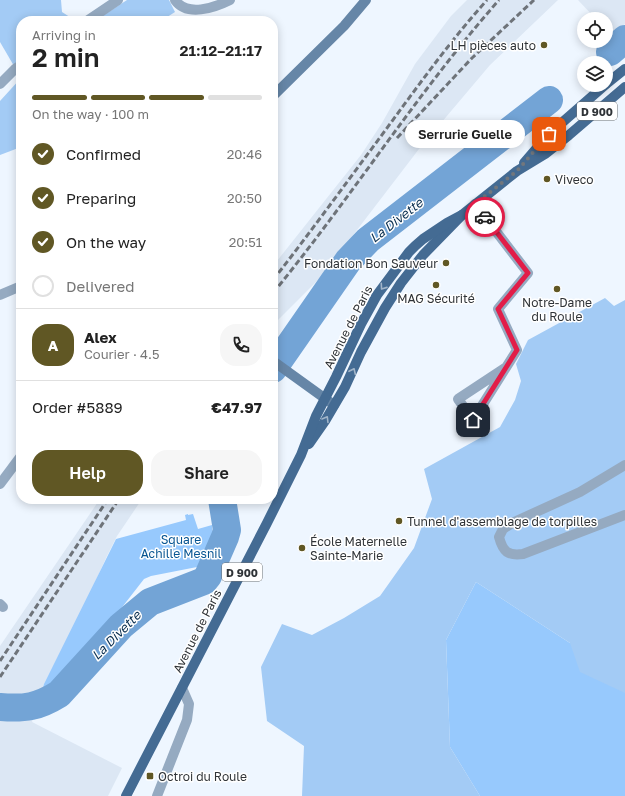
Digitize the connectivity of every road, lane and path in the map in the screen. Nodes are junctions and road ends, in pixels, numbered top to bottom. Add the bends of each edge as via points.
1 (118, 0) edge
2 (175, 0) edge
3 (230, 0) edge
4 (366, 0) edge
5 (94, 16) edge
6 (16, 69) edge
7 (625, 69) edge
8 (613, 79) edge
9 (0, 84) edge
10 (625, 87) edge
11 (278, 91) edge
12 (598, 92) edge
13 (517, 171) junction
14 (475, 204) junction
15 (462, 215) junction
16 (16, 288) edge
17 (0, 295) edge
18 (278, 364) edge
19 (505, 368) junction
20 (325, 399) junction
21 (334, 405) junction
22 (301, 455) junction
23 (16, 463) edge
24 (625, 465) edge
25 (0, 484) edge
26 (278, 501) edge
27 (276, 504) edge
28 (625, 515) edge
29 (182, 688) junction
30 (126, 796) edge
31 (157, 796) edge

1 - 5 street
2 - 3 street via 191,10 212,8
4 - 11 street via 344,26
6 - 9 street
7 - 8 main road, Avenue de Paris / D 900
10 - 13 main road, Avenue de Paris / D 900 via 551,149
12 - 13 main road, Avenue de Paris / D 900 via 549,134
13 - 14 main road, Avenue de Paris / D 900
14 - 15 main road, Avenue de Paris / D 900
14 - 19 street via 528,273 498,309 517,350
15 -> 20 main road, Avenue de Paris / D 900 via 423,239 391,275 361,324
21 -> 15 main road, Avenue de Paris / D 900 via 384,308 423,255
16 - 17 street
18 - 20 street
19 - 19 street via 493,388 473,420 458,399
20 - 21 street
20 - 22 main road, Avenue de Paris / D 900
22 -> 21 main road, Avenue de Paris / D 900
22 - 26 main road, Avenue de Paris / D 900
23 - 25 street
24 - 28 street via 580,492 512,523 503,529 499,537 506,552 513,555 523,554
27 - 29 main road, Avenue de Paris / D 900
29 - 30 main road, Avenue de Paris / D 900
29 - 31 street via 188,704 187,720

